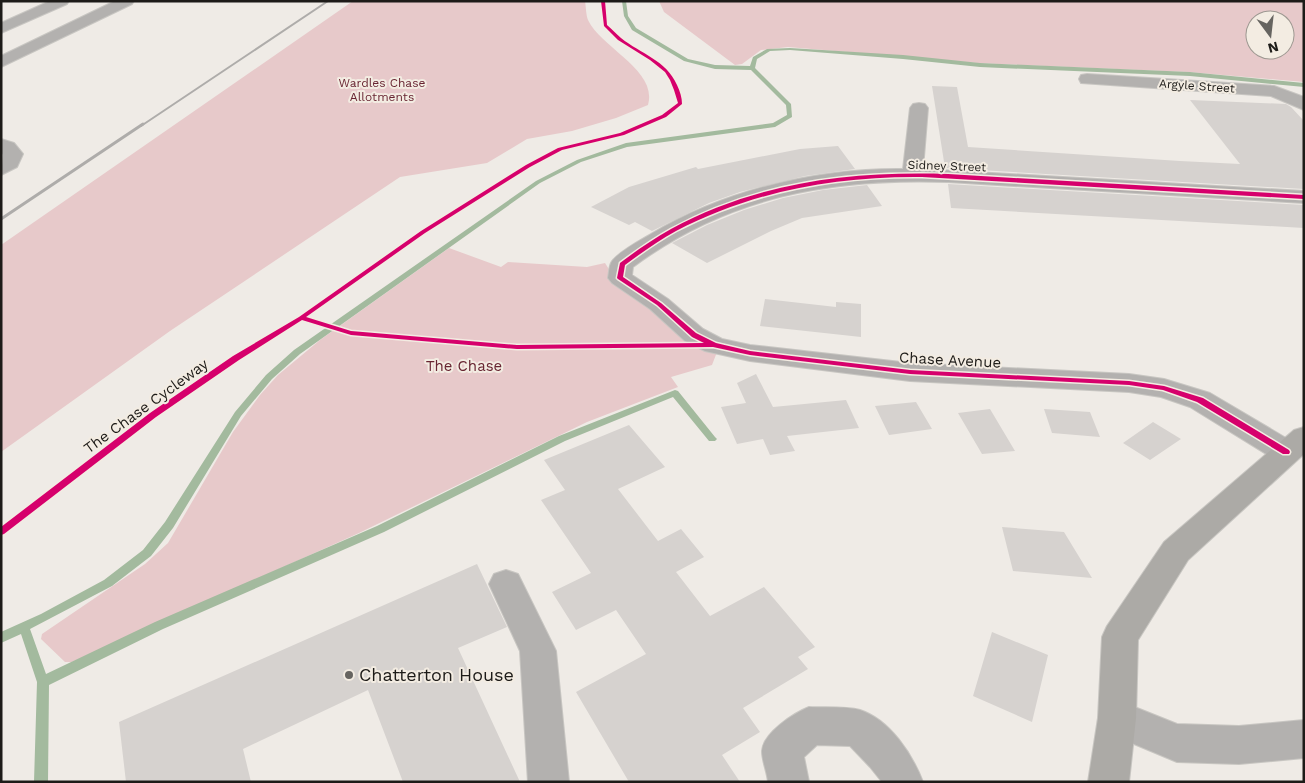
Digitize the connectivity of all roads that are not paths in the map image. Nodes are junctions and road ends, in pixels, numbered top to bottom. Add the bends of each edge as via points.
1 (62, 1) edge
2 (126, 1) edge
3 (1, 29) edge
4 (1, 62) edge
5 (1087, 78) dead end
6 (1304, 105) edge
7 (919, 108) dead end
8 (1, 145) edge
9 (1, 169) edge
10 (912, 175) junction
11 (1304, 197) edge
12 (620, 278) joint
13 (1295, 444) edge
14 (506, 584) dead end
15 (1117, 718) junction
16 (1304, 739) edge
17 (549, 782) edge
18 (789, 782) edge
19 (903, 782) edge
20 (1108, 782) edge

1 - 3 street
2 - 4 street
5 - 6 street, Argyle Street via 1274,91
7 - 10 street, Sidney Street
8 - 9 street via 12,154 10,163
10 - 11 street, Sidney Street
10 - 12 street, Sidney Street via 846,178 773,191 732,205 680,227 638,251 622,264
12 - 13 street, Chase Avenue via 658,304 694,335 714,345 750,353 910,372 1129,383 1164,388 1200,400
13 - 15 main road via 1176,550 1120,637
14 - 17 street via 538,651
15 - 16 street via 1177,743 1239,745
15 - 20 main road
18 - 19 street via 782,750 809,726 858,728 882,750

